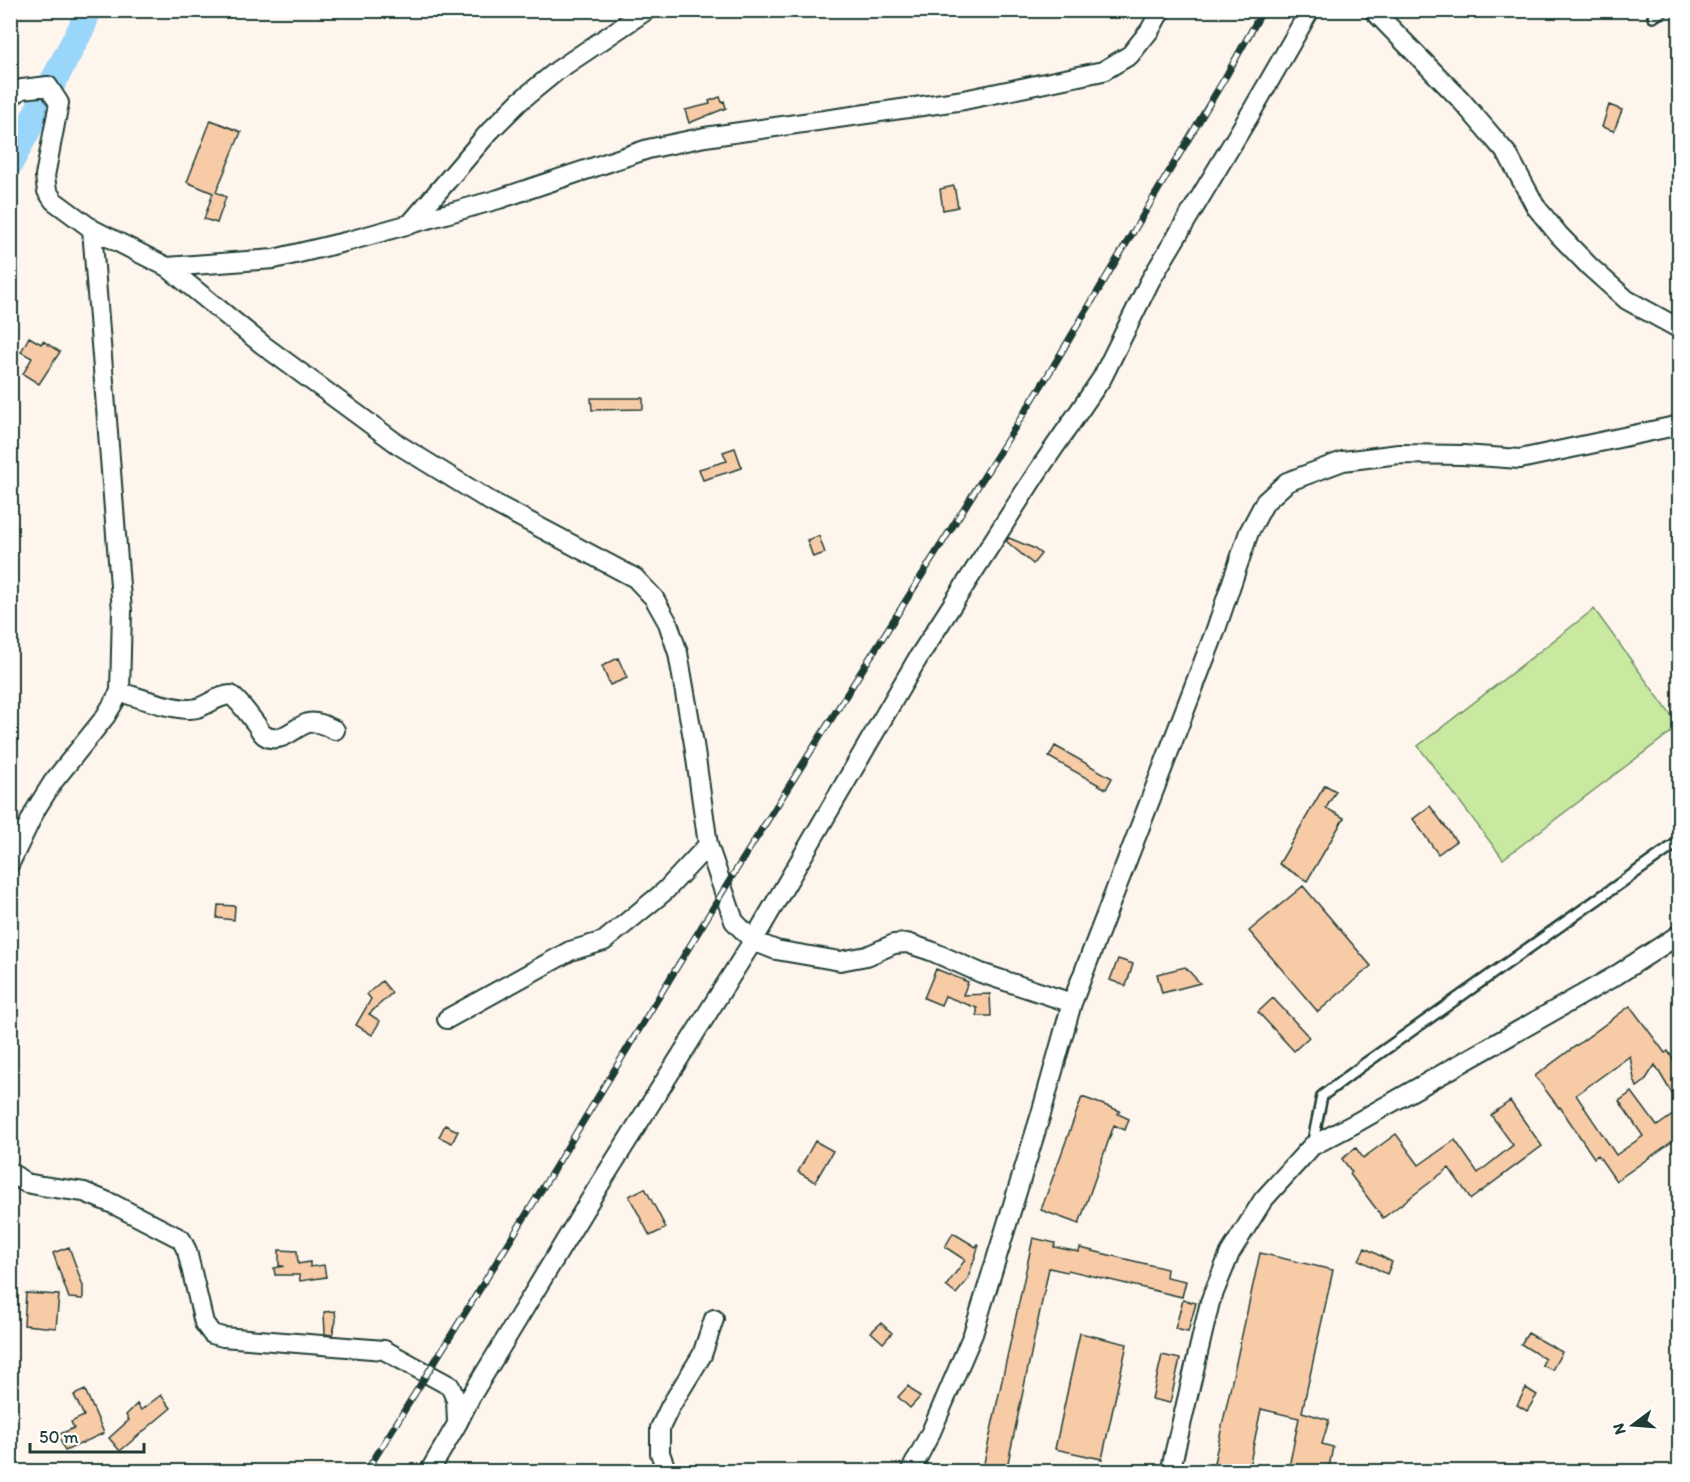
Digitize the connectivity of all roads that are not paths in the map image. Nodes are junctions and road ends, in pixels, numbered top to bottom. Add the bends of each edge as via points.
1 (646, 10) edge
2 (1161, 10) edge
3 (1310, 10) edge
4 (1373, 10) edge
5 (1664, 10) edge
6 (1653, 17) dead end
7 (10, 97) edge
8 (410, 224) junction
9 (92, 229) junction
10 (167, 267) junction
11 (1680, 329) edge
12 (1680, 425) edge
13 (120, 692) junction
14 (335, 730) dead end
15 (1680, 841) edge
16 (708, 845) junction
17 (10, 863) edge
18 (1680, 934) edge
19 (753, 941) junction
20 (1072, 1003) junction
21 (447, 1019) dead end
22 (1312, 1146) junction
23 (10, 1172) edge
24 (714, 1319) dead end
25 (457, 1424) junction
26 (429, 1472) edge
27 (440, 1472) edge
28 (667, 1472) edge
29 (910, 1472) edge
30 (1170, 1472) edge

1 - 8 street via 520,101
2 - 8 street via 1130,54 1103,71 964,100 705,137 648,149
3 - 19 street via 1150,281 1102,378 918,658
4 - 11 street via 1508,154 1536,207 1559,235 1627,300
5 - 6 lane
7 - 9 street via 22,89 48,86 59,103 45,176 47,191 54,201
8 - 10 street via 274,259
9 - 10 street
9 - 13 street via 122,611
10 - 16 street via 262,345 399,445 490,501 635,579 654,598 678,653
12 - 20 street via 1520,459 1399,454 1343,461 1287,482 1265,502 1249,532 1215,632
13 - 14 street via 181,709 196,708 231,695 264,735 275,739 309,723
13 - 17 street via 53,782
15 - 22 lane via 1322,1096
16 - 19 street via 734,921
16 - 21 street via 665,891 604,941 570,951
18 - 22 street via 1615,976
19 - 20 street via 776,950 840,961 907,943
19 - 25 street via 561,1248
20 - 29 street via 973,1334
22 - 30 street via 1263,1200 1230,1253 1210,1302
23 - 25 street via 26,1183 84,1192 113,1203 182,1239 204,1323 212,1334 384,1350 450,1386 456,1400
24 - 28 street via 702,1355 660,1428 660,1453
25 - 26 street
25 - 27 street

